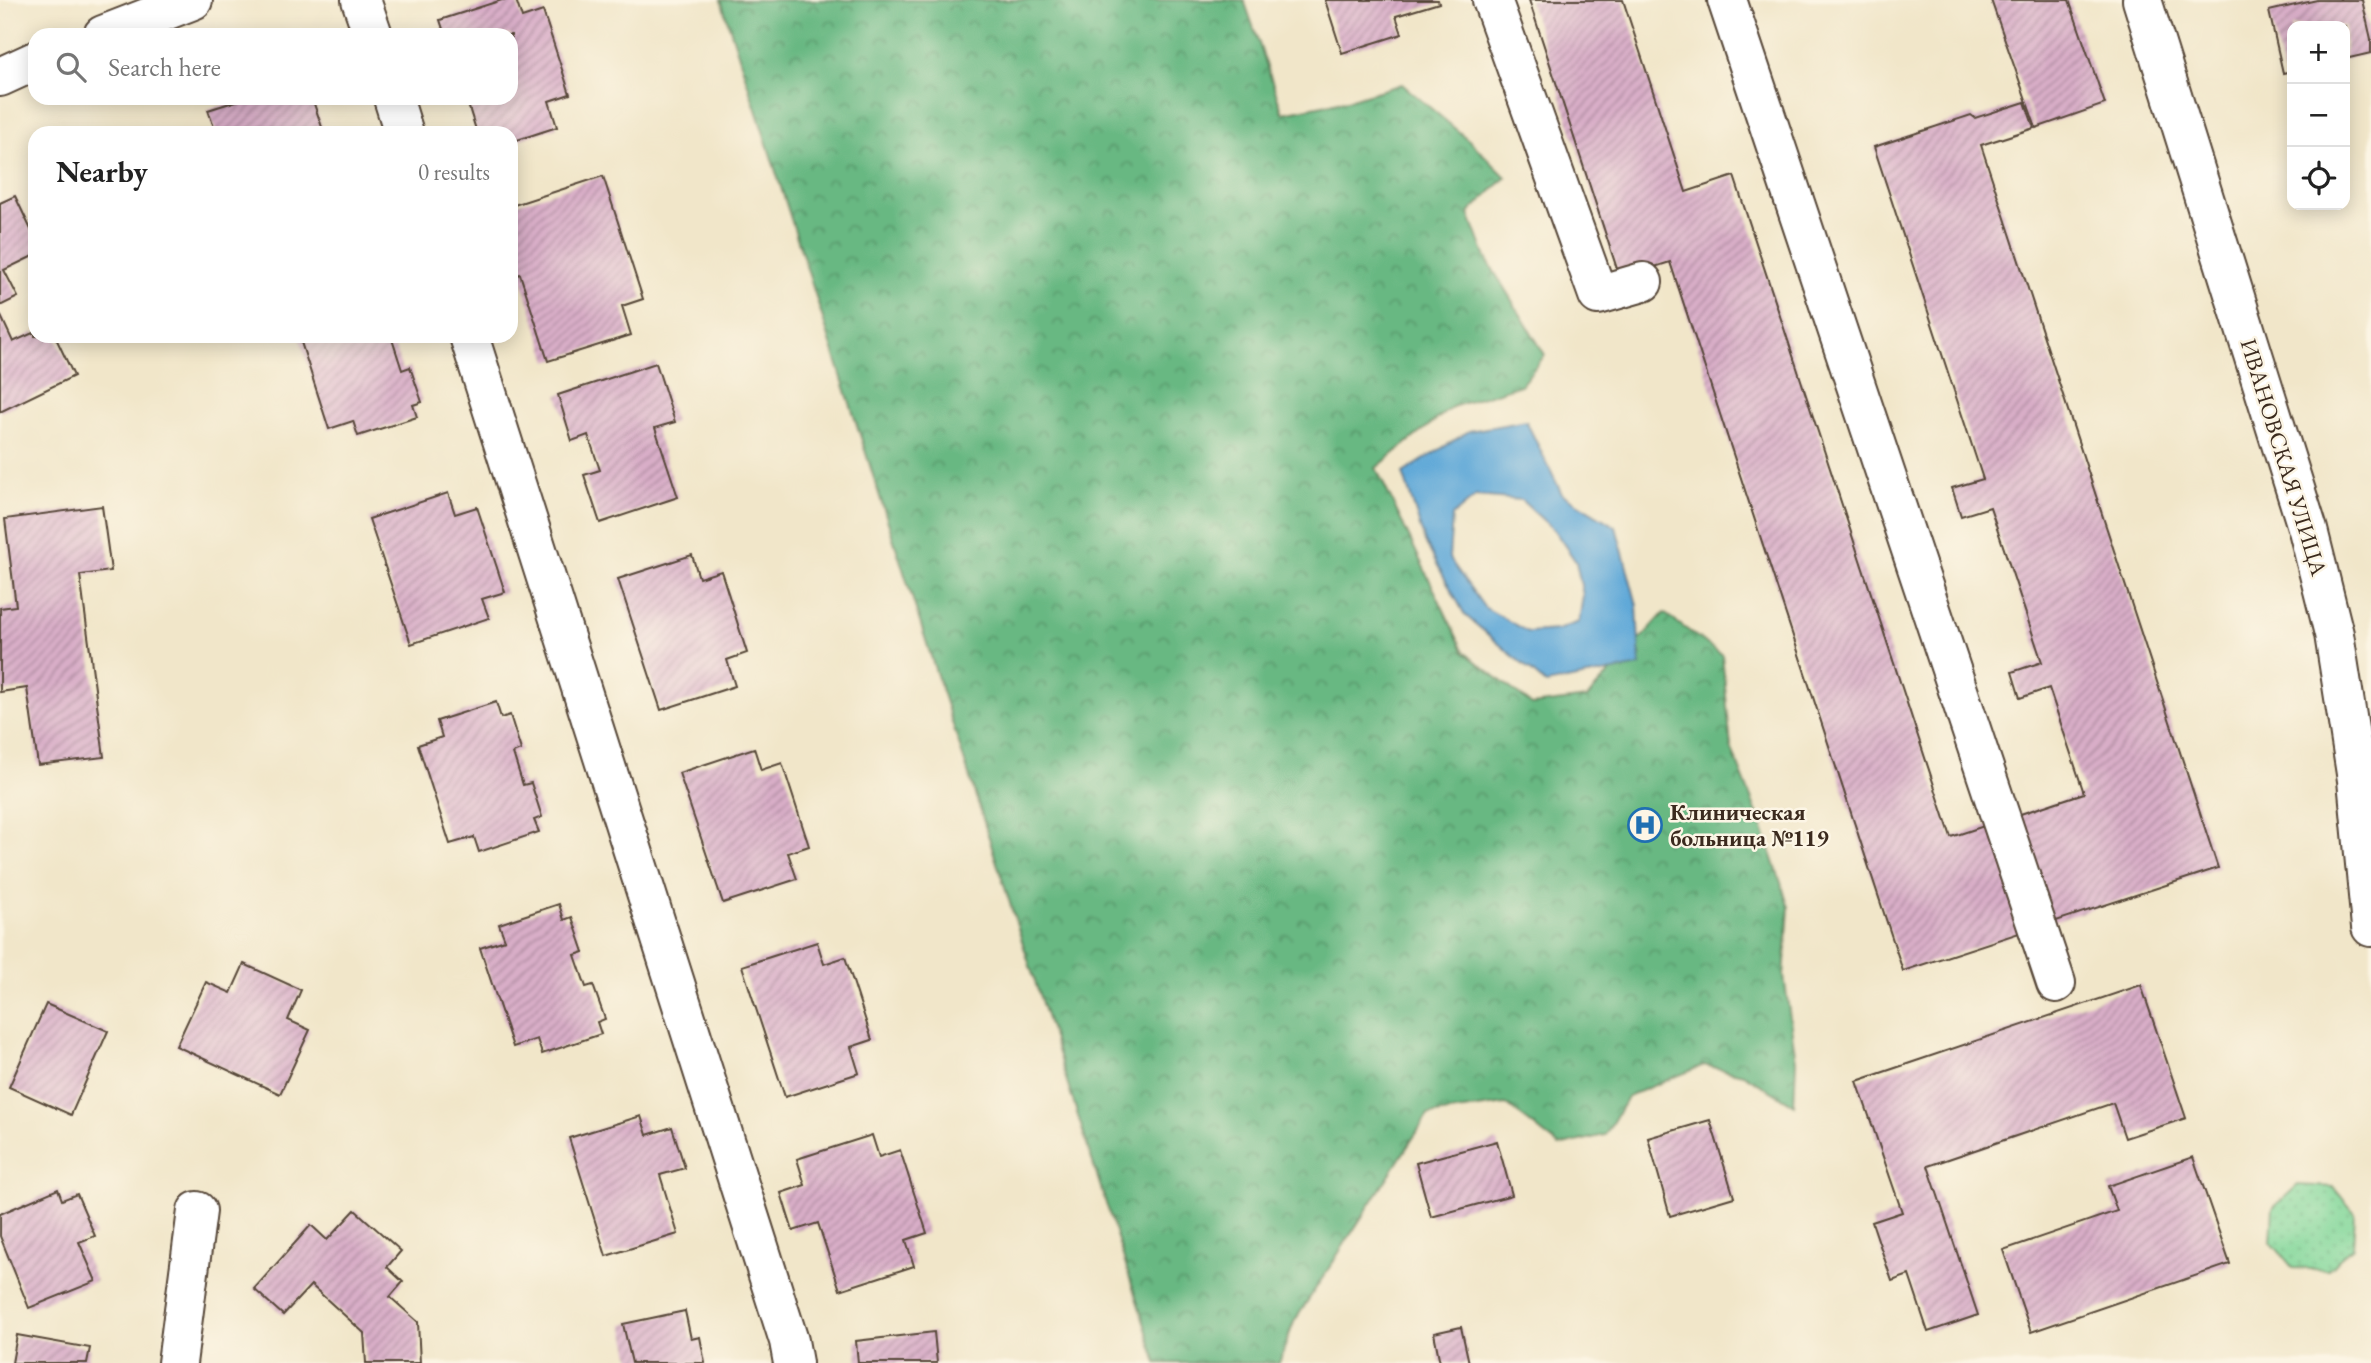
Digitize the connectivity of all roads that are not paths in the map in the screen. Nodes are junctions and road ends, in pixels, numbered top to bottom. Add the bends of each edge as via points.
1 (193, 0) edge
2 (361, 0) edge
3 (1492, 0) edge
4 (1727, 0) edge
5 (2142, 0) edge
6 (121, 28) edge
7 (371, 28) edge
8 (28, 64) edge
9 (0, 77) edge
10 (395, 105) edge
11 (402, 126) edge
12 (1643, 282) dead end
13 (471, 343) edge
14 (2371, 927) edge
15 (2056, 983) dead end
16 (197, 1211) dead end
17 (177, 1363) edge
18 (793, 1363) edge

1 - 6 street
2 - 7 street
3 - 12 street via 1598,295
4 - 15 street
5 - 14 street, ИВАНОВСКАЯ УЛИЦА via 2304,517 2331,621 2357,780
8 - 9 street
10 - 11 street
13 - 18 street
16 - 17 street

